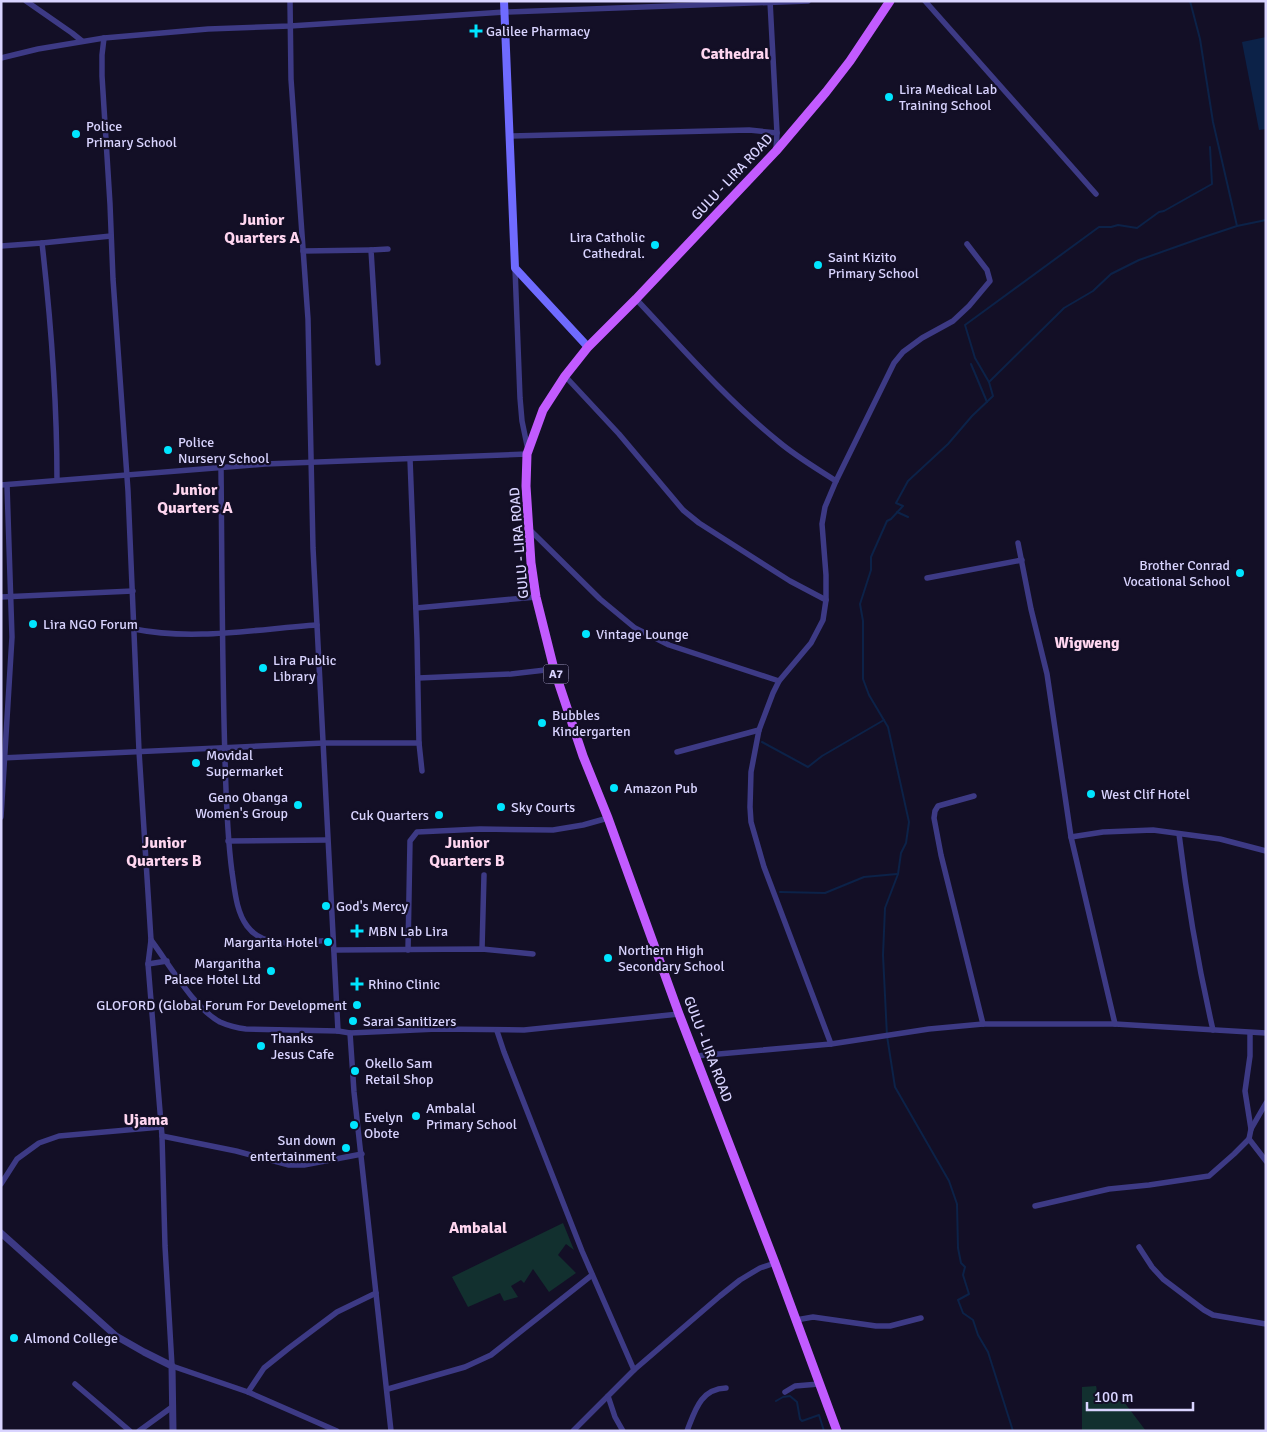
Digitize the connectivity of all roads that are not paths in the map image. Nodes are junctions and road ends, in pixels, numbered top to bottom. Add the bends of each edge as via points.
1 (26, 1) edge
2 (290, 1) edge
3 (504, 1) edge
4 (808, 1) edge
5 (890, 1) edge
6 (925, 1) edge
7 (770, 2) edge
8 (505, 12) junction
9 (290, 26) junction
10 (104, 38) junction
11 (82, 41) junction
12 (1, 58) edge
13 (777, 132) junction
14 (511, 136) junction
15 (776, 151) junction
16 (1096, 194) dead end
17 (111, 236) junction
18 (42, 243) junction
19 (967, 244) dead end
20 (1, 246) edge
21 (388, 249) dead end
22 (371, 250) junction
23 (303, 251) junction
24 (515, 268) junction
25 (636, 299) junction
26 (588, 347) junction
27 (378, 363) dead end
28 (565, 376) junction
29 (528, 452) junction
30 (410, 459) junction
31 (311, 462) junction
32 (222, 468) junction
33 (126, 474) junction
34 (58, 480) junction
35 (836, 481) junction
36 (4, 485) edge
37 (530, 530) junction
38 (1018, 543) dead end
39 (1022, 560) junction
40 (927, 578) dead end
41 (133, 591) junction
42 (12, 596) junction
43 (1, 597) edge
44 (536, 597) junction
45 (826, 600) junction
46 (416, 608) junction
47 (316, 625) junction
48 (134, 629) junction
49 (222, 632) junction
50 (554, 669) junction
51 (418, 678) junction
52 (779, 681) junction
53 (759, 730) junction
54 (324, 743) junction
55 (419, 743) junction
56 (224, 748) junction
57 (139, 751) junction
58 (678, 752) dead end
59 (2, 758) edge
60 (422, 770) dead end
61 (974, 796) dead end
62 (1, 817) edge
63 (608, 818) junction
64 (1179, 834) junction
65 (1071, 836) junction
66 (327, 840) junction
67 (228, 841) junction
68 (1266, 851) edge
69 (484, 875) dead end
70 (151, 940) junction
71 (333, 940) junction
72 (482, 949) junction
73 (334, 950) junction
74 (408, 950) junction
75 (533, 954) dead end
76 (167, 961) junction
77 (148, 964) junction
78 (679, 1014) junction
79 (983, 1024) junction
80 (1115, 1024) junction
81 (1213, 1030) junction
82 (338, 1031) junction
83 (497, 1031) junction
84 (350, 1033) junction
85 (1250, 1033) junction
86 (1266, 1033) edge
87 (831, 1044) junction
88 (696, 1056) junction
89 (1266, 1103) edge
90 (161, 1127) junction
91 (1251, 1129) junction
92 (162, 1136) junction
93 (1249, 1139) junction
94 (362, 1154) junction
95 (1266, 1161) edge
96 (1, 1184) edge
97 (1035, 1206) dead end
98 (1, 1233) edge
99 (1139, 1247) dead end
100 (775, 1263) junction
101 (592, 1275) junction
102 (376, 1293) junction
103 (921, 1318) dead end
104 (796, 1320) junction
105 (1266, 1324) edge
106 (172, 1366) junction
107 (634, 1370) junction
108 (75, 1384) dead end
109 (819, 1384) junction
110 (726, 1388) dead end
111 (388, 1389) junction
112 (787, 1390) dead end
113 (248, 1392) junction
114 (608, 1396) junction
115 (172, 1407) junction
116 (130, 1431) edge
117 (139, 1431) edge
118 (174, 1431) edge
119 (338, 1431) edge
120 (391, 1431) edge
121 (573, 1431) edge
122 (623, 1431) edge
123 (687, 1431) edge
124 (837, 1431) edge

1 - 11 street
2 - 9 street
3 - 8 main road
4 - 7 street
5 - 15 main road, GULU - LIRA ROAD / A7 via 826,92
6 - 16 street
7 - 8 street
7 - 13 street
8 - 9 street
8 - 14 main road
9 - 10 street
9 - 23 street
10 - 11 street
10 - 17 street via 102,76
11 - 12 street
13 - 14 street via 739,130
13 - 15 street
14 - 24 main road
15 - 25 main road, GULU - LIRA ROAD / A7
17 - 18 street
17 - 33 street
18 - 20 street
18 - 34 street
19 - 35 street via 987,270 990,281 953,321 922,338 894,362
21 - 22 street
22 - 23 street
22 - 27 street
23 - 31 street
24 - 26 main road
24 - 29 street via 520,406
25 - 26 main road, GULU - LIRA ROAD / A7
25 - 35 street via 714,382 777,441
26 - 28 main road, GULU - LIRA ROAD / A7
28 - 29 main road, GULU - LIRA ROAD / A7 via 543,410
28 - 45 street via 698,523
29 - 30 street
29 - 37 main road, GULU - LIRA ROAD / A7 via 526,486
30 - 31 street
30 - 46 street
31 - 32 street
31 - 47 street
32 - 33 street
32 - 49 street
33 - 34 street
33 - 41 street
34 - 36 street
35 - 45 street via 822,524
36 - 42 street
37 - 44 main road, GULU - LIRA ROAD / A7
37 - 52 street via 600,599 635,628 669,645
38 - 39 street
39 - 40 street
39 - 65 street via 1047,674
41 - 42 street
41 - 48 street
42 - 43 street
42 - 59 street via 10,684
44 - 46 street
44 - 50 main road, GULU - LIRA ROAD / A7
45 - 52 street via 818,631
46 - 51 street
47 - 49 street
47 - 54 street
48 - 49 street via 159,633
48 - 57 street
49 - 56 street
50 - 51 street
50 - 63 main road, GULU - LIRA ROAD / A7
51 - 55 street
52 - 53 street
53 - 58 street
53 - 87 street via 751,772 751,822 775,900
54 - 55 street
54 - 56 street
54 - 66 street
55 - 60 street
56 - 57 street
56 - 67 street
57 - 59 street
57 - 70 street
59 - 62 street
61 - 79 street via 938,806 934,818
63 - 74 street via 553,830 417,832 410,841
63 - 78 main road, GULU - LIRA ROAD / A7
64 - 65 street via 1132,830
64 - 68 street via 1220,839
64 - 81 street via 1187,902
65 - 80 street
66 - 67 street
66 - 71 street
67 - 71 street via 236,899 252,931 270,942
69 - 72 street
70 - 76 street
70 - 77 street
71 - 73 street
72 - 74 street
72 - 75 street
73 - 74 street
73 - 82 street
76 - 77 street
76 - 82 street via 208,1014 232,1027
77 - 90 street
78 - 83 street via 556,1028
78 - 88 main road, GULU - LIRA ROAD / A7
79 - 80 street
79 - 87 street
80 - 81 street
81 - 85 street
82 - 84 street
83 - 84 street via 437,1029
83 - 101 street
84 - 94 street
85 - 86 street
85 - 91 street via 1244,1091
87 - 88 street
88 - 100 main road, GULU - LIRA ROAD / A7
89 - 91 street
90 - 92 street
90 - 96 street via 59,1136 24,1153
91 - 93 street
92 - 94 street via 289,1165
92 - 106 street
93 - 95 street
93 - 97 street via 1208,1176 1109,1189
94 - 102 street
98 - 106 street via 116,1336
99 - 105 street via 1163,1279 1204,1310 1213,1315
100 - 104 main road, GULU - LIRA ROAD / A7
100 - 107 street via 740,1280
101 - 107 street
101 - 111 street via 491,1355
102 - 111 street
102 - 113 street via 337,1312 272,1361
103 - 104 street via 890,1326 813,1317
104 - 109 main road, GULU - LIRA ROAD / A7
106 - 113 street
106 - 115 street
107 - 114 street
108 - 116 street
109 - 112 street
109 - 124 main road, GULU - LIRA ROAD / A7
110 - 123 street via 710,1392 699,1403
111 - 120 street
113 - 119 street
114 - 121 street
114 - 122 street
115 - 117 street
115 - 118 street

